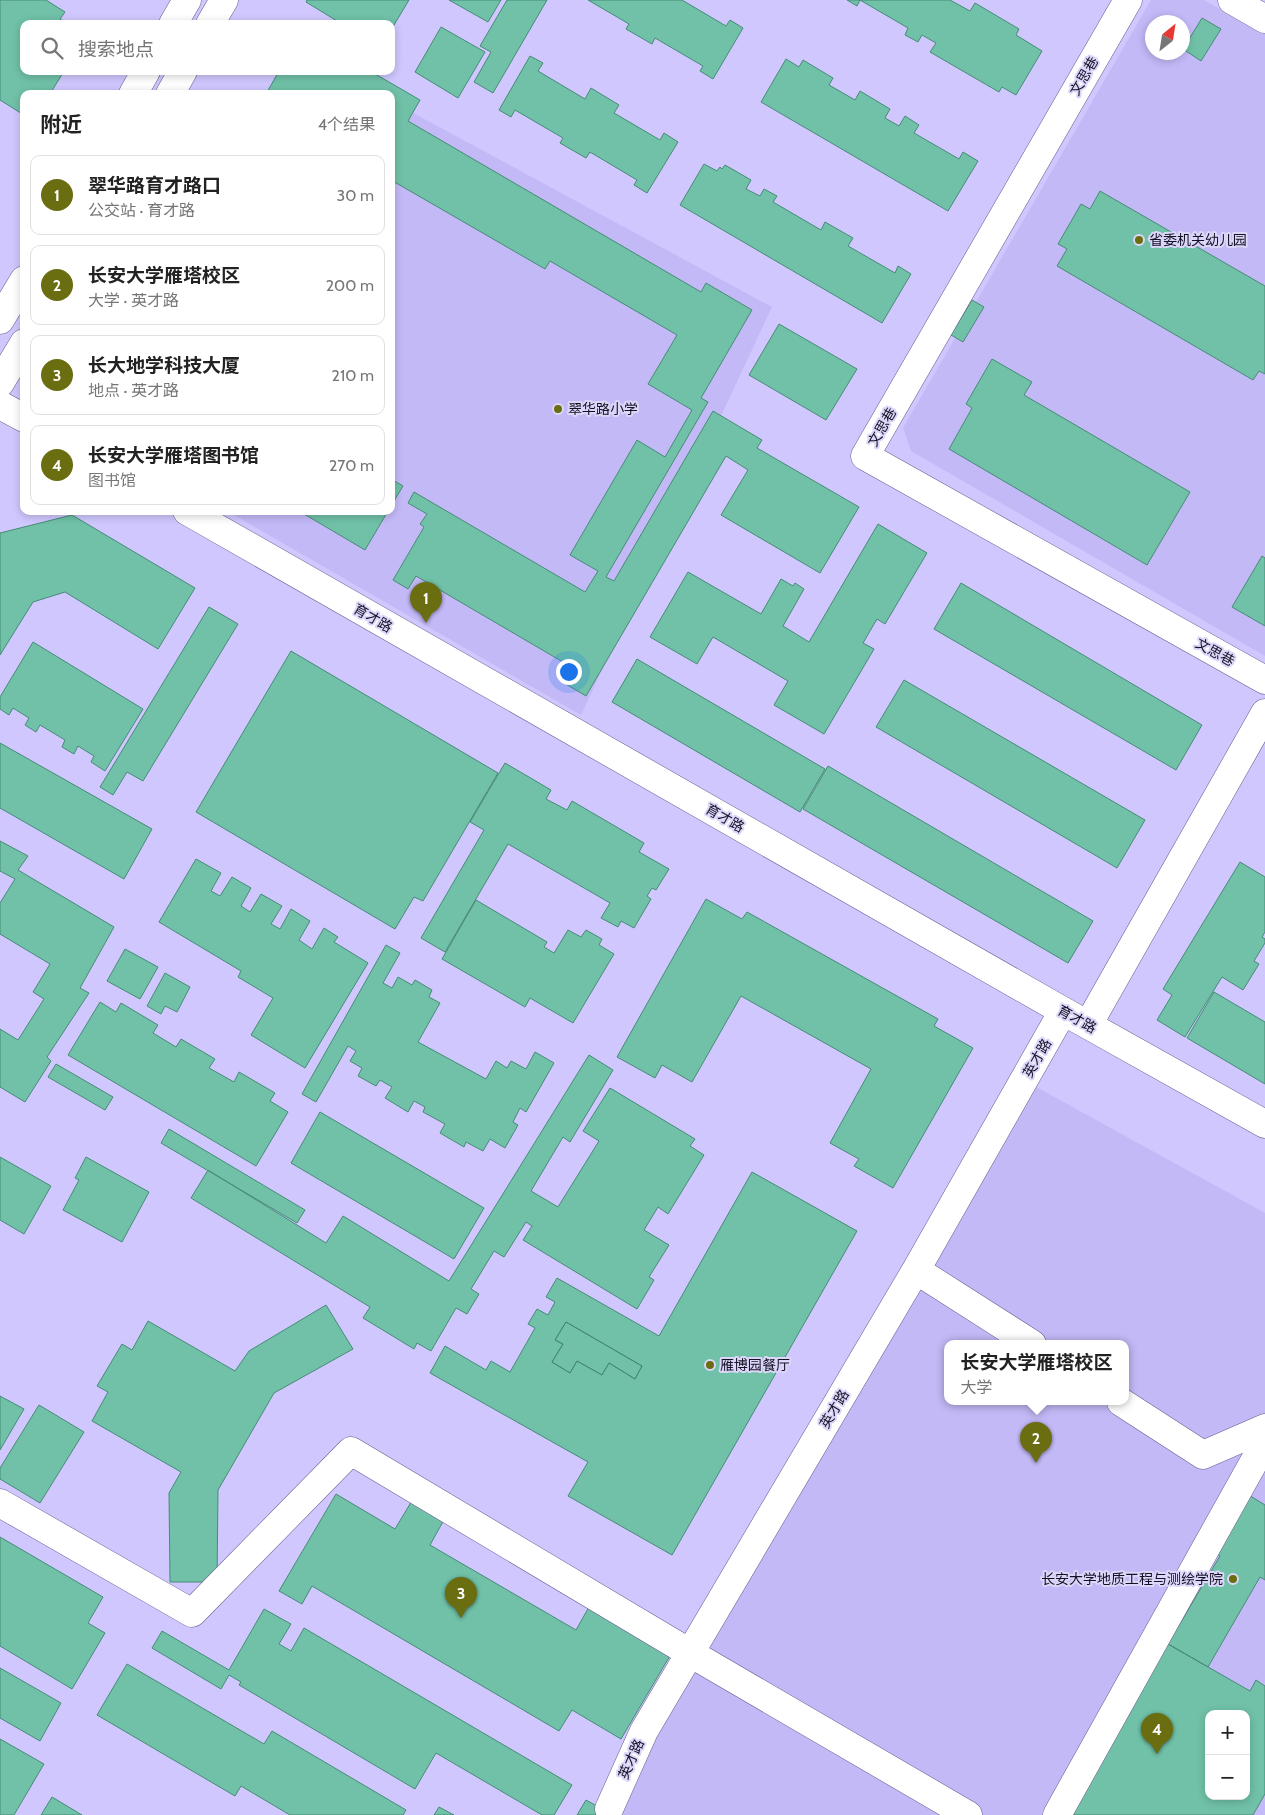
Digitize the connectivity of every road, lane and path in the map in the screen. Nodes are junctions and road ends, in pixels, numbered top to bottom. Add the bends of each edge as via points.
1 (187, 0) edge
2 (224, 0) edge
3 (1128, 0) edge
4 (1232, 0) edge
5 (1265, 19) edge
6 (175, 20) edge
7 (212, 20) edge
8 (144, 75) edge
9 (181, 75) edge
10 (134, 90) edge
11 (172, 90) edge
12 (20, 287) edge
13 (0, 320) edge
14 (20, 349) edge
15 (0, 383) edge
16 (0, 405) edge
17 (20, 416) edge
18 (193, 515) edge
19 (1265, 680) edge
20 (1265, 713) edge
21 (1063, 1011) junction
22 (1088, 1024) junction
23 (1265, 1124) edge
24 (916, 1270) junction
25 (1026, 1340) edge
26 (1126, 1405) edge
27 (1265, 1428) edge
28 (1265, 1442) edge
29 (0, 1503) edge
30 (690, 1653) junction
31 (609, 1808) dead end
32 (968, 1815) edge
33 (1058, 1815) edge

1 - 6 street
2 - 7 street
3 - 19 street, 文思巷 via 865,456
4 - 5 street
8 - 10 street
9 - 11 street
12 - 13 street
14 - 15 street
16 - 17 street
18 - 21 street, 育才路
20 - 22 street
21 - 22 street, 育才路
21 - 24 street, 英才路
22 - 23 street, 育才路
24 - 25 street
24 - 30 street, 英才路
26 - 27 street via 1203,1455
28 - 33 street
29 - 30 street via 192,1613 351,1451
30 - 31 street, 英才路 via 644,1731
30 - 32 street

